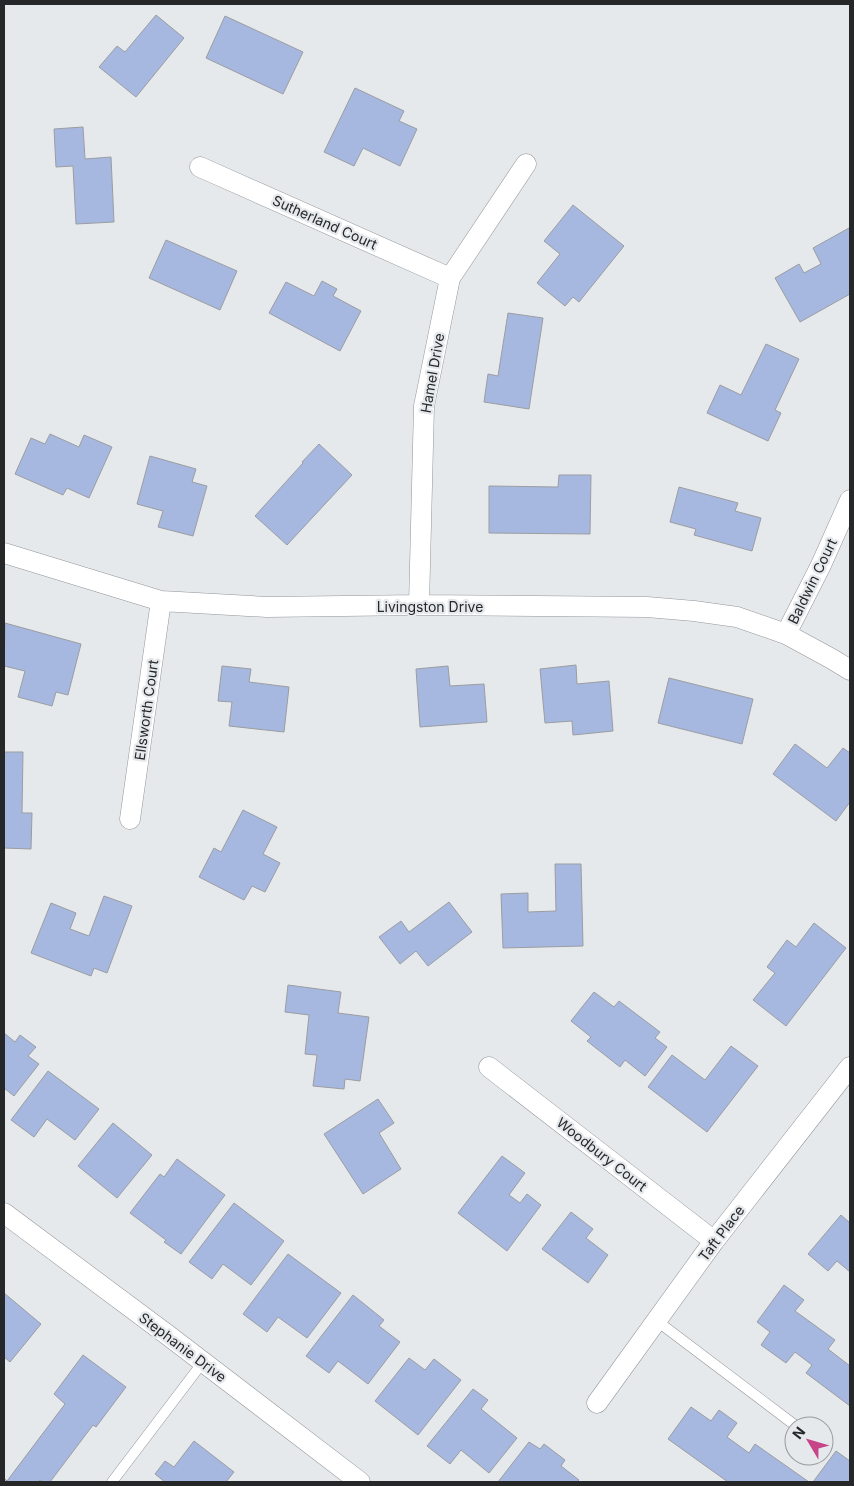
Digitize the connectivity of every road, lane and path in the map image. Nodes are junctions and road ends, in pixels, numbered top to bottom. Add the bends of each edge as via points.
1 (526, 164) dead end
2 (200, 167) dead end
3 (450, 278) junction
4 (850, 500) edge
5 (4, 553) edge
6 (161, 601) junction
7 (419, 605) junction
8 (786, 634) junction
9 (850, 670) edge
10 (130, 819) dead end
11 (489, 1067) dead end
12 (850, 1067) edge
13 (4, 1213) edge
14 (714, 1241) junction
15 (656, 1321) junction
16 (203, 1362) junction
17 (598, 1402) dead end
18 (784, 1417) edge
19 (112, 1482) edge
20 (360, 1482) edge

1 - 3 street, Hamel Drive
2 - 3 street, Sutherland Court
3 - 7 street, Hamel Drive via 424,406
4 - 8 street, Baldwin Court
5 - 6 street, Livingston Drive
6 - 7 street, Livingston Drive via 267,608
6 - 10 street, Ellsworth Court
7 - 8 street, Livingston Drive via 647,607 737,617
8 - 9 street, Livingston Drive
11 - 14 street, Woodbury Court
12 - 14 street, Taft Place
13 - 16 street, Stephanie Drive
14 - 15 street, Taft Place
15 - 17 street, Taft Place
15 - 18 lane
16 - 19 lane
16 - 20 street, Stephanie Drive

